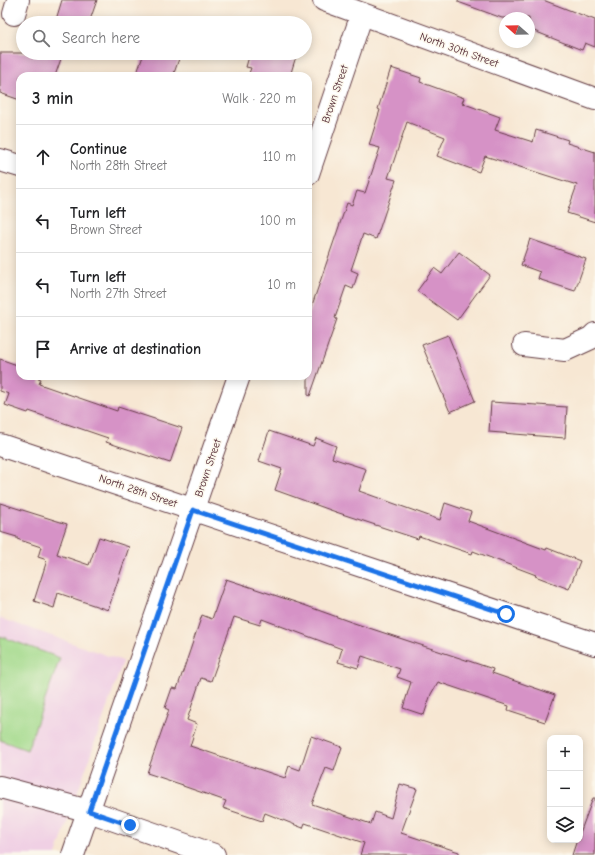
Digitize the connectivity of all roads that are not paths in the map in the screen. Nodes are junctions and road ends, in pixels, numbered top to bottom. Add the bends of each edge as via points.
1 (324, 0) edge
2 (362, 14) junction
3 (595, 99) edge
4 (0, 160) edge
5 (312, 162) edge
6 (16, 165) edge
7 (595, 334) edge
8 (524, 345) dead end
9 (238, 380) edge
10 (0, 445) edge
11 (193, 510) junction
12 (595, 644) edge
13 (0, 787) edge
14 (89, 811) junction
15 (73, 855) edge
16 (214, 855) edge

1 - 2 street, North 30th Street
2 - 3 street, North 30th Street
2 - 5 street, Brown Street
4 - 6 street
7 - 8 street via 565,350
9 - 11 street, Brown Street
10 - 11 street, North 28th Street
11 - 12 street, North 28th Street
11 - 14 street, Brown Street
13 - 14 street
14 - 15 street, Brown Street
14 - 16 street

